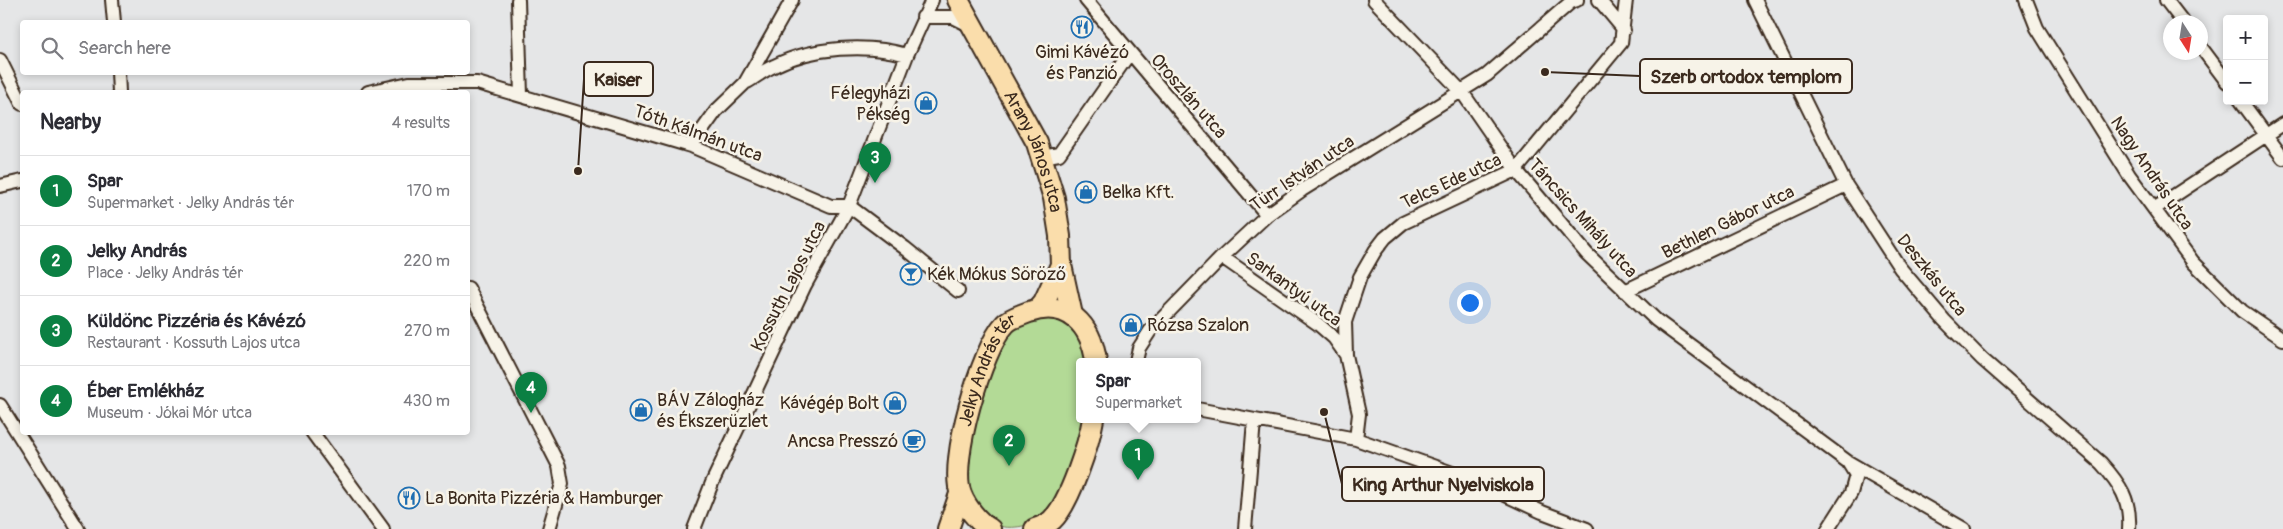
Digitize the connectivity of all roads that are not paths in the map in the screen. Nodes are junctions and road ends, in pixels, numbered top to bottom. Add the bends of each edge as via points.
1 (112, 0) edge
2 (518, 0) edge
3 (792, 0) edge
4 (932, 0) edge
5 (958, 0) edge
6 (1086, 0) edge
7 (1374, 0) edge
8 (1577, 0) edge
9 (1599, 0) edge
10 (1626, 0) edge
11 (1755, 0) edge
12 (2026, 0) edge
13 (2166, 0) edge
14 (2178, 15) edge
15 (924, 17) junction
16 (114, 20) edge
17 (972, 27) junction
18 (1624, 30) junction
19 (1129, 54) junction
20 (907, 55) junction
21 (2208, 57) edge
22 (0, 60) edge
23 (118, 75) edge
24 (2223, 77) edge
25 (745, 83) junction
26 (119, 90) edge
27 (382, 90) edge
28 (1462, 92) junction
29 (521, 95) junction
30 (20, 100) edge
31 (2244, 105) edge
32 (2283, 124) edge
33 (2266, 135) junction
34 (691, 146) junction
35 (1042, 157) junction
36 (2283, 158) edge
37 (1516, 170) junction
38 (20, 181) edge
39 (1846, 185) junction
40 (0, 186) edge
41 (849, 206) junction
42 (2154, 208) junction
43 (1267, 215) junction
44 (1222, 257) junction
45 (1061, 265) junction
46 (958, 291) dead end
47 (1625, 291) junction
48 (470, 292) edge
49 (1038, 309) junction
50 (1072, 315) junction
51 (2283, 339) edge
52 (1346, 355) junction
53 (1096, 358) edge
54 (1137, 358) edge
55 (0, 405) edge
56 (1201, 410) edge
57 (1254, 421) junction
58 (1093, 423) edge
59 (314, 435) edge
60 (1356, 439) junction
61 (1848, 462) junction
62 (960, 494) junction
63 (1047, 526) edge
64 (78, 529) edge
65 (383, 529) edge
66 (549, 529) edge
67 (694, 529) edge
68 (948, 529) edge
69 (987, 529) edge
70 (1245, 529) edge
71 (1587, 529) edge
72 (1828, 529) edge
73 (1964, 529) edge
74 (2129, 529) edge

1 - 16 street
2 - 29 street
3 - 25 street
4 - 15 street, Kossuth Lajos utca
5 - 17 main road, Arany János utca
6 - 19 street, Oroszlán utca
7 - 28 street, Táncsics Mihály utca
8 - 28 street, Türr István utca via 1563,8 1488,75
9 - 18 street
10 - 18 street, Telcs Ede utca
11 - 39 street, Deszkás utca
12 - 42 street, Nagy András utca via 2037,28 2129,175
13 - 14 street
15 - 17 street via 953,17
15 - 20 street, Kossuth Lajos utca
17 - 35 main road, Arany János utca
18 - 37 street, Telcs Ede utca via 1621,43 1612,56
19 - 35 street via 1060,154
19 - 43 street, Oroszlán utca
20 - 25 street via 870,47 822,53 774,66
20 - 41 street, Kossuth Lajos utca
21 - 24 street
22 - 30 street
23 - 26 street
25 - 34 street via 716,111
27 - 29 street, Tóth Kálmán utca via 409,83 477,83
28 - 37 street, Táncsics Mihály utca
28 - 43 street, Türr István utca
29 - 34 street, Tóth Kálmán utca
31 - 33 street
32 - 33 street
33 - 36 street
33 - 42 street
34 - 41 street, Tóth Kálmán utca via 831,206
35 - 45 main road, Arany János utca via 1054,198
37 - 47 street, Táncsics Mihály utca via 1587,254
37 - 52 street, Telcs Ede utca via 1424,212 1385,238 1360,277 1345,322
38 - 40 street
39 - 47 street, Bethlen Gábor utca
39 - 74 street, Deszkás utca via 1900,268 1944,320 1982,359 2101,463 2117,481 2129,505
41 - 46 street
41 - 67 street, Kossuth Lajos utca via 805,285 712,483
42 - 51 street, Nagy András utca via 2193,262 2242,311
43 - 44 street, Türr István utca
44 - 52 street, Sarkantyú utca via 1318,324
44 - 54 street, Türr István utca via 1150,331
45 - 49 main road
45 - 50 main road, Arany János utca
47 - 61 street, Táncsics Mihály utca via 1656,320
48 - 66 street via 559,466 562,484
49 - 50 main road, Jelky András tér via 1057,309
49 - 62 main road, Jelky András tér via 1006,322 983,364 966,422 958,465
50 - 53 main road via 1083,324 1094,346
52 - 60 street, Sarkantyú utca via 1359,414
55 - 64 street
56 - 57 street
57 - 60 street
57 - 70 street
58 - 63 main road via 1074,482
59 - 65 street
60 - 71 street via 1475,482
61 - 72 street via 1856,475 1850,494
61 - 73 street, Táncsics Mihály utca
62 - 68 main road
62 - 69 main road

